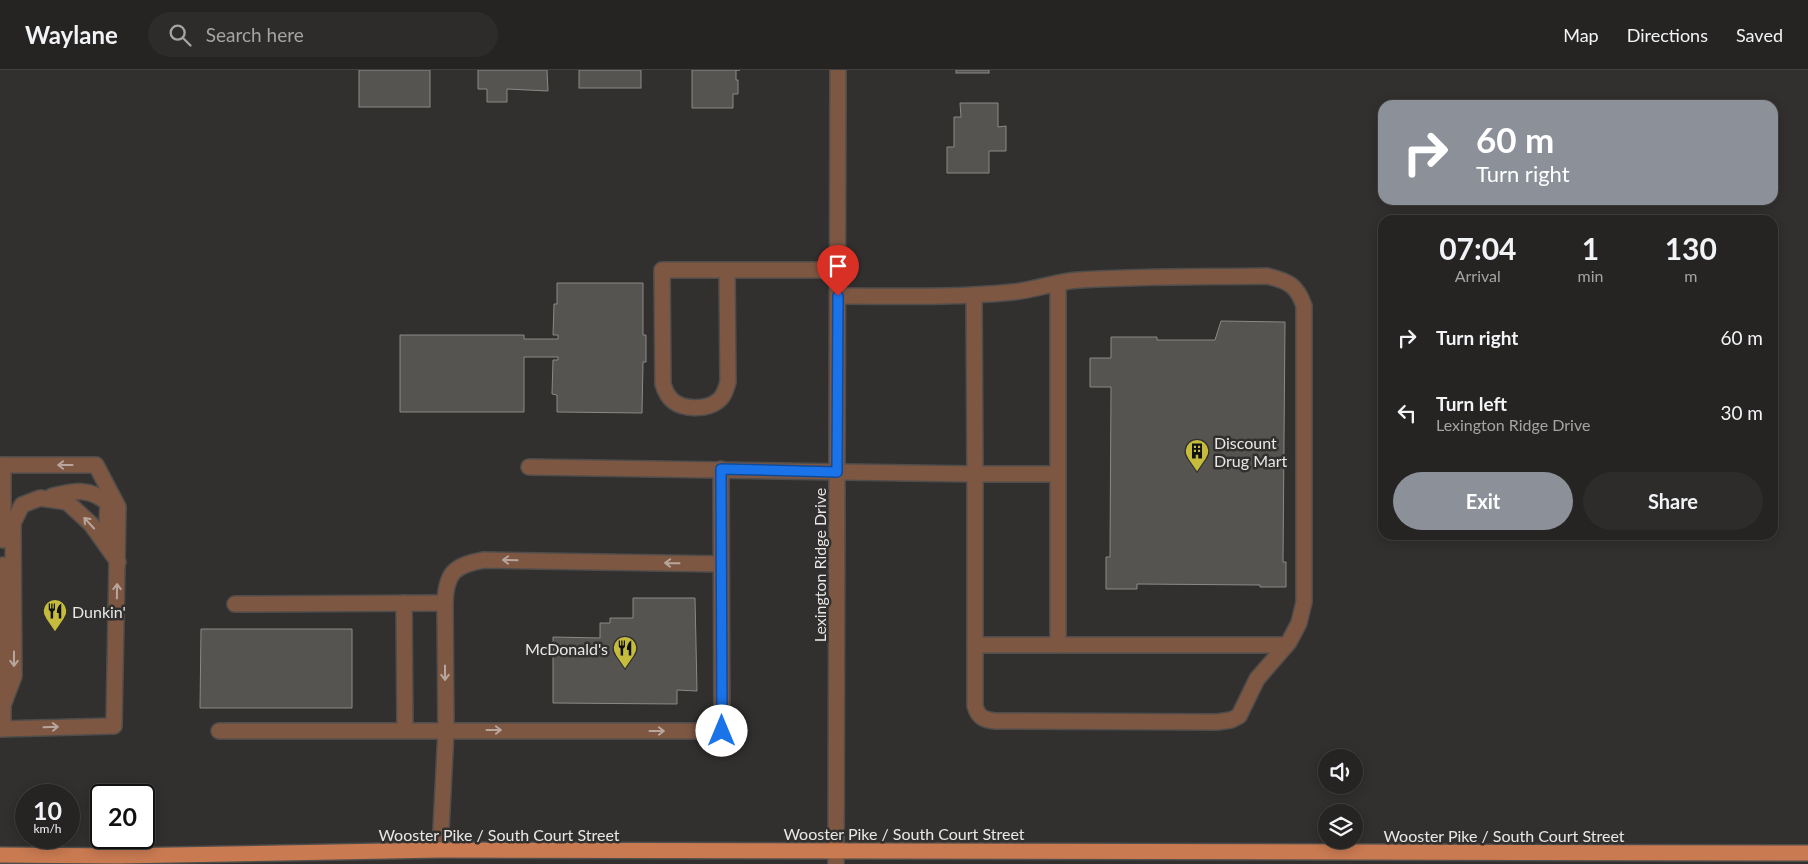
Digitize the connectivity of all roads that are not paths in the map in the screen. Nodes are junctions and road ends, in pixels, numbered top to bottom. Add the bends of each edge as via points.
1 (838, 70) edge
2 (727, 270) junction
3 (838, 270) junction
4 (1058, 283) junction
5 (974, 295) junction
6 (838, 296) junction
7 (2, 465) edge
8 (529, 467) dead end
9 (721, 469) junction
10 (837, 472) junction
11 (976, 474) junction
12 (1057, 474) junction
13 (40, 498) junction
14 (106, 545) junction
15 (118, 562) junction
16 (721, 564) junction
17 (404, 603) junction
18 (445, 603) junction
19 (235, 604) dead end
20 (976, 645) junction
21 (1058, 645) junction
22 (1286, 645) junction
23 (2, 705) junction
24 (1, 729) edge
25 (405, 730) junction
26 (219, 731) dead end
27 (446, 731) junction
28 (440, 850) junction
29 (1808, 853) edge
30 (0, 855) edge
31 (836, 857) edge
32 (1785, 858) edge

1 - 3 street, Lexington Ridge Drive
2 - 2 street via 662,270 663,384 666,393 679,405 706,406 724,394 728,382
2 - 3 street
3 - 6 street, Lexington Ridge Drive
4 - 5 street via 1016,292
4 - 12 street
4 - 22 street via 1267,276 1286,282 1300,294 1304,306 1304,602 1299,623
5 - 6 street
5 - 11 street
6 - 10 street, Lexington Ridge Drive
15 -> 7 street via 118,506 96,465
7 - 23 street
8 - 9 street
9 - 10 street
9 - 16 street
10 - 11 street
10 - 31 street, Lexington Ridge Drive
11 - 12 street
11 - 20 street
12 - 21 street
14 -> 13 street via 91,524 67,502
13 - 14 street via 74,491 97,494 108,503
13 -> 23 street via 22,505 13,524 14,676
14 - 15 street
24 -> 15 street via 114,726
16 -> 18 street via 484,560 458,568 446,584
27 -> 16 street via 722,731
17 - 18 street
17 - 19 street
17 - 25 street
18 -> 27 street
20 - 21 street
20 - 22 street via 976,706 980,717 987,720 1217,722 1239,716 1257,678
21 - 22 street
23 - 24 street
25 - 26 street
25 - 27 street
27 - 28 street
28 - 30 main road, Wooster Pike / South Court Street
28 - 31 main road, Wooster Pike / South Court Street
29 - 32 main road, Wooster Pike / South Court Street
31 - 32 main road, Wooster Pike / South Court Street

